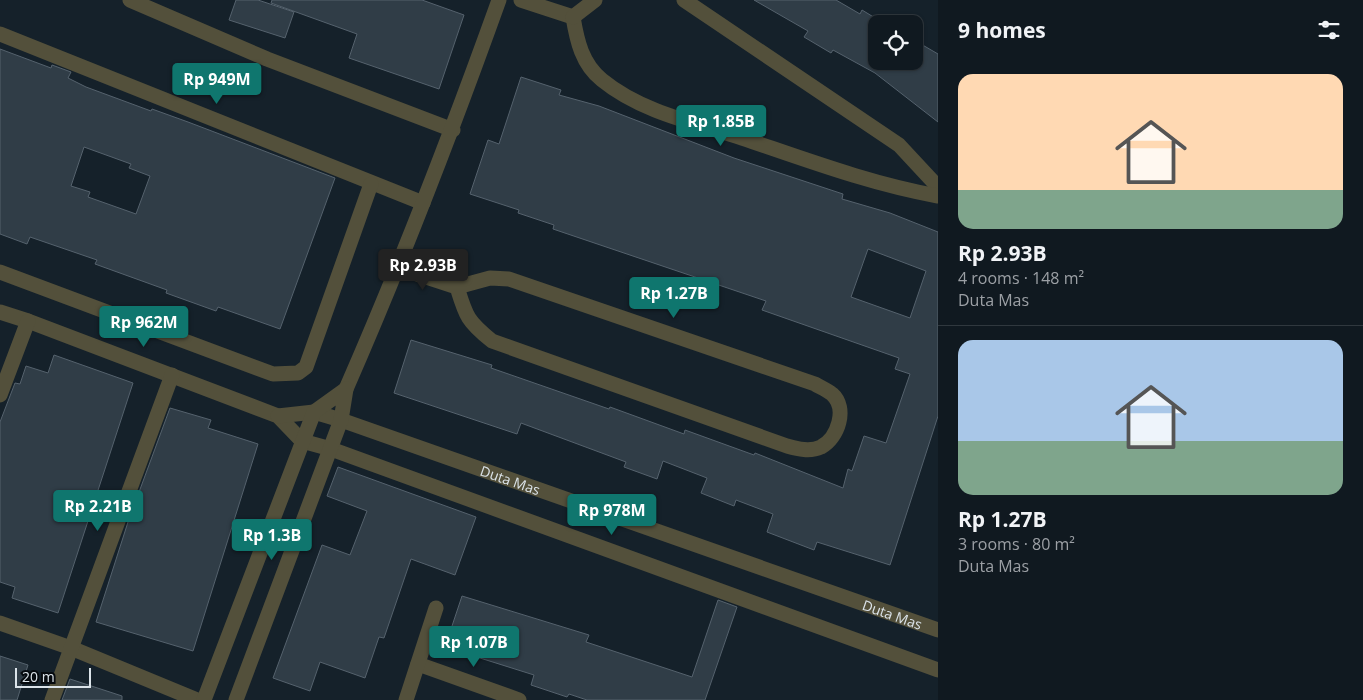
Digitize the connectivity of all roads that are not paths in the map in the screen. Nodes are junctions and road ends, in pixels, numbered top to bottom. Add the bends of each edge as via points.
1 (130, 0) edge
2 (499, 0) edge
3 (521, 0) edge
4 (595, 0) edge
5 (684, 0) edge
6 (572, 17) junction
7 (0, 34) edge
8 (453, 130) junction
9 (371, 184) junction
10 (938, 187) edge
11 (938, 196) edge
12 (423, 203) junction
13 (399, 268) junction
14 (0, 272) edge
15 (457, 287) junction
16 (0, 312) edge
17 (28, 321) junction
18 (172, 375) junction
19 (346, 389) junction
20 (0, 395) edge
21 (314, 412) junction
22 (278, 416) junction
23 (341, 420) junction
24 (302, 441) junction
25 (330, 449) junction
26 (436, 608) dead end
27 (0, 623) edge
28 (938, 630) edge
29 (71, 648) junction
30 (418, 664) junction
31 (938, 670) edge
32 (52, 700) edge
33 (197, 700) edge
34 (204, 700) edge
35 (236, 700) edge
36 (406, 700) edge
37 (519, 700) edge

1 - 8 street via 266,59
2 - 8 street
3 - 6 street
4 - 6 street
5 - 10 street via 899,145
6 - 11 street via 578,48 588,64 602,80 642,105 890,187
7 - 9 street
8 - 12 street
9 - 12 street
9 - 14 street via 306,367 298,373 273,374
12 - 13 street
13 - 15 street
13 - 19 street
15 - 15 street via 465,315 472,326 492,341 787,446 804,450 819,448 838,429 840,406 833,394 815,384 509,279 490,278
16 - 17 street
17 - 18 street
17 - 20 street
18 - 22 street
18 - 29 street
19 - 21 street
19 - 23 street
21 - 22 street, Duta Mas
21 - 23 street, Duta Mas
21 - 24 street
22 - 24 street
23 - 25 street
23 - 28 street, Duta Mas
24 - 25 street
24 - 34 street
25 - 31 street
25 - 35 street
26 - 30 street
27 - 29 street
29 - 32 street
29 - 33 street
30 - 36 street
30 - 37 street

